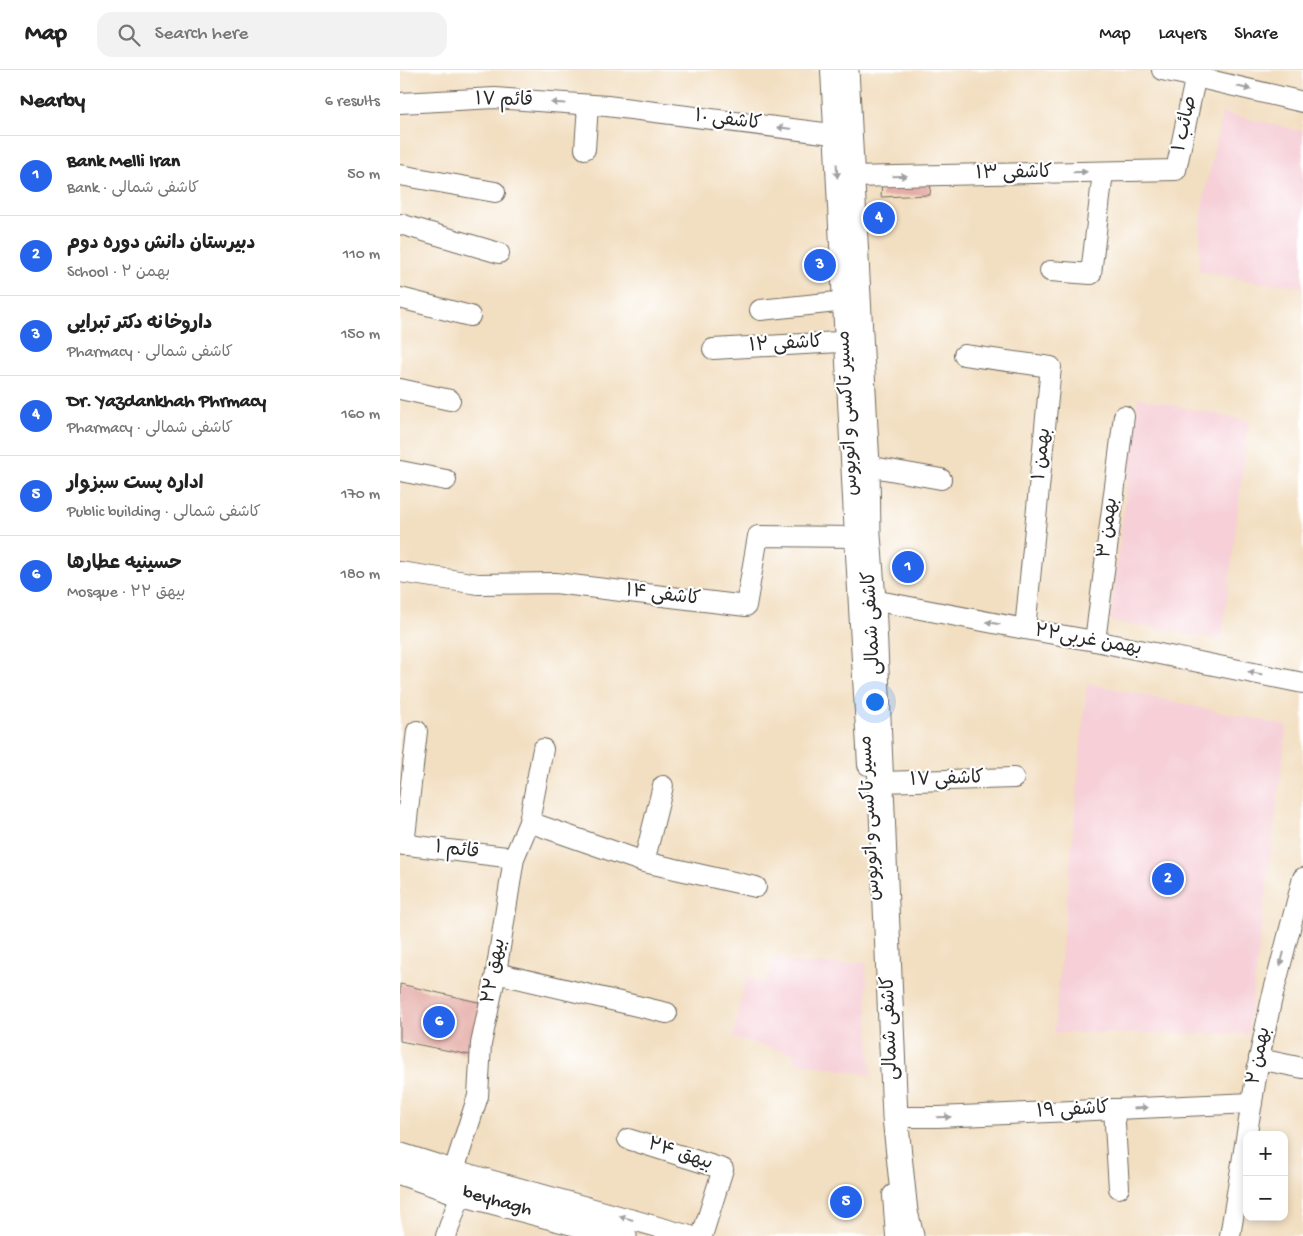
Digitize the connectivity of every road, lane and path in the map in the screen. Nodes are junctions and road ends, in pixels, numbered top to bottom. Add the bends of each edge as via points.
1 (831, 70) edge
2 (846, 70) edge
3 (1162, 70) edge
4 (1197, 73) edge
5 (1303, 102) edge
6 (400, 103) edge
7 (598, 105) junction
8 (842, 136) junction
9 (585, 149) dead end
10 (1176, 170) joint
11 (1103, 172) junction
12 (400, 175) edge
13 (851, 177) junction
14 (496, 192) dead end
15 (400, 224) edge
16 (499, 253) dead end
17 (1050, 271) dead end
18 (400, 298) edge
19 (851, 301) junction
20 (760, 310) dead end
21 (470, 316) dead end
22 (853, 342) junction
23 (713, 349) dead end
24 (964, 355) dead end
25 (400, 389) edge
26 (450, 400) dead end
27 (1124, 416) dead end
28 (867, 466) junction
29 (400, 471) edge
30 (941, 479) dead end
31 (446, 480) dead end
32 (861, 536) junction
33 (400, 572) edge
34 (873, 600) junction
35 (1025, 629) junction
36 (1095, 640) junction
37 (1303, 683) edge
38 (417, 731) dead end
39 (543, 749) dead end
40 (1014, 778) dead end
41 (881, 782) junction
42 (663, 786) dead end
43 (529, 822) junction
44 (402, 844) edge
45 (514, 858) junction
46 (644, 862) junction
47 (1303, 878) edge
48 (756, 887) dead end
49 (1300, 901) edge
50 (496, 973) junction
51 (667, 1013) dead end
52 (1259, 1059) junction
53 (1303, 1068) edge
54 (1252, 1103) junction
55 (1114, 1109) junction
56 (895, 1117) junction
57 (628, 1139) dead end
58 (400, 1153) edge
59 (400, 1172) edge
60 (457, 1181) junction
61 (1119, 1188) dead end
62 (593, 1232) edge
63 (446, 1236) edge
64 (624, 1236) edge
65 (690, 1236) edge
66 (702, 1236) edge
67 (896, 1236) edge
68 (911, 1236) edge
69 (1230, 1236) edge

1 - 8 street
2 - 8 main road, کاشفی شمالی
3 - 4 street
4 -> 5 street
4 - 10 street, صائب ۱
7 -> 6 street, قائم ۱۷ via 495,98
8 -> 7 street, کاشفی ۱۰
7 - 9 street
8 - 13 main road, کاشفی شمالی
8 -> 19 street
10 - 11 street, کاشفی ۱۳
13 -> 11 street, کاشفی ۱۳
11 - 17 street via 1092,274
12 - 14 street
13 - 19 main road, کاشفی شمالی
15 - 16 street
18 - 21 street
19 - 20 street, کاشفی ۱۲
19 - 22 main road, کاشفی شمالی
22 - 23 street, کاشفی ۱۲
22 - 28 main road, کاشفی شمالی
22 - 32 street, مسیر تاکسی و اتوبوس
24 - 35 street, بهمن ۱ via 1052,367
25 - 26 street
27 - 36 street, بهمن ۳
28 - 30 street
28 - 32 main road, کاشفی شمالی
29 - 31 street
32 - 33 street, کاشفی ۱۴ via 758,536 746,606 555,583 478,584
32 - 34 main road, کاشفی شمالی
32 - 67 street, مسیر تاکسی و اتوبوس
35 -> 34 street, ۲۲بهمن غربی
34 - 41 main road, کاشفی شمالی
35 - 36 street, ۲۲بهمن غربی
37 -> 36 street, ۲۲بهمن غربی
38 - 44 street
39 - 43 street, بیهق ۲۲
40 - 41 street, کاشفی ۱۷
41 - 56 main road, کاشفی شمالی
42 - 46 street
43 - 45 street, بیهق ۲۲
43 - 46 street
44 - 45 street, قائم ۱
45 - 50 street, بیهق ۲۲
46 - 48 street
47 - 49 street, بهمن ۲
49 -> 52 street, بهمن ۲ via 1271,1002
50 - 51 street
50 - 60 street, بیهق ۲۲ via 481,1044 478,1096
52 - 53 street
52 - 54 street, بهمن ۲
55 -> 54 street, کاشفی ۱۹
54 - 69 street, بهمن ۲
56 -> 55 street, کاشفی ۱۹
55 - 61 street
56 - 68 main road, کاشفی شمالی via 905,1212
57 - 66 street, بیهق ۲۴ via 723,1169
58 - 60 street
59 - 60 main road, beyhagh
60 - 62 main road, beyhagh
60 - 63 street, بیهق ۲۲
65 -> 60 street
62 - 64 main road, beyhagh

